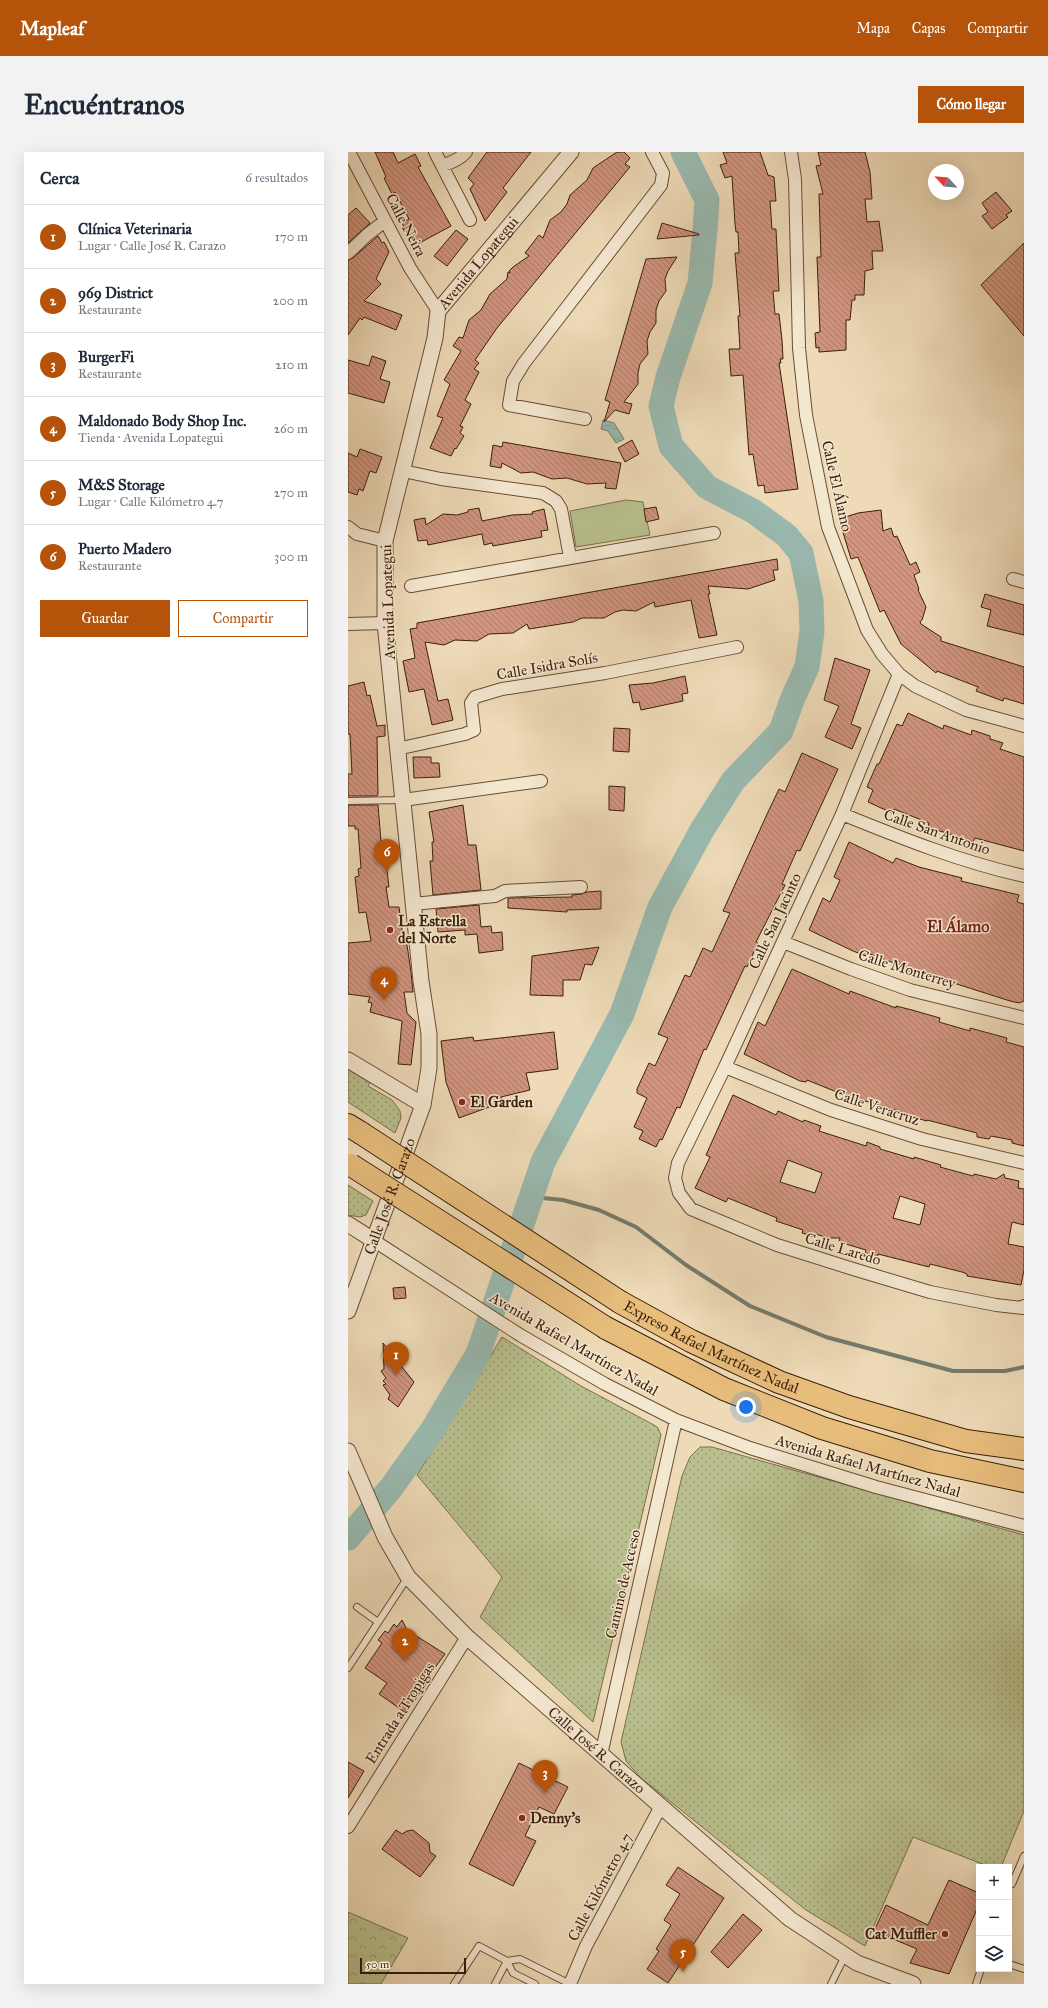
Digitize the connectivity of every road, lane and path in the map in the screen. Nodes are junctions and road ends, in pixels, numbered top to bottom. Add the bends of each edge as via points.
1 (349, 152) edge
2 (435, 152) edge
3 (466, 152) edge
4 (572, 152) edge
5 (652, 152) edge
6 (791, 152) edge
7 (442, 165) junction
8 (470, 220) dead end
9 (385, 221) junction
10 (348, 254) edge
11 (438, 311) junction
12 (585, 419) dead end
13 (403, 471) junction
14 (348, 527) edge
15 (714, 533) dead end
16 (385, 541) junction
17 (570, 557) junction
18 (411, 586) dead end
19 (385, 623) junction
20 (348, 624) edge
21 (737, 647) dead end
22 (899, 674) junction
23 (1024, 726) edge
24 (397, 749) junction
25 (540, 782) dead end
26 (402, 800) junction
27 (348, 801) edge
28 (842, 814) junction
29 (1024, 876) edge
30 (581, 887) dead end
31 (413, 904) junction
32 (783, 942) junction
33 (1024, 1018) edge
34 (348, 1060) edge
35 (725, 1067) junction
36 (423, 1105) junction
37 (355, 1129) edge
38 (1024, 1163) edge
39 (350, 1164) edge
40 (675, 1178) joint
41 (348, 1224) edge
42 (374, 1240) junction
43 (1024, 1306) edge
44 (348, 1310) edge
45 (676, 1420) junction
46 (1024, 1438) edge
47 (966, 1441) junction
48 (1024, 1449) edge
49 (351, 1458) edge
50 (1024, 1481) edge
51 (1024, 1526) edge
52 (408, 1577) junction
53 (357, 1607) dead end
54 (378, 1622) junction
55 (467, 1637) junction
56 (348, 1668) edge
57 (601, 1755) junction
58 (661, 1806) junction
59 (348, 1827) edge
60 (1024, 1856) edge
61 (1012, 1884) dead end
62 (845, 1956) junction
63 (507, 1960) junction
64 (1012, 1965) edge
65 (1024, 1969) edge
66 (980, 1972) edge
67 (454, 1984) edge
68 (495, 1984) edge
69 (535, 1984) edge
70 (570, 1984) edge
71 (831, 1984) edge
72 (913, 1984) edge
73 (976, 1984) edge

1 - 9 street, Calle Neira
2 - 7 street
3 - 7 street via 452,163
4 - 11 street, Avenida Lopategui
5 - 12 street via 663,174 661,185 513,381 509,405
6 - 22 street, Calle El Álamo via 799,348 806,415 828,528 866,630
7 - 8 street
9 - 10 street
9 - 11 street, Calle Neira via 410,268
11 - 13 street, Avenida Lopategui via 435,338
13 - 16 street, Avenida Lopategui
13 - 17 street via 547,495 562,509
14 - 16 street via 357,534
15 - 17 street
16 - 19 street, Avenida Lopategui
17 - 18 street
19 - 20 street
19 - 24 street, Avenida Lopategui
21 - 24 street, Calle Isidra Solís via 605,673 502,689 475,697 471,703 474,730
22 - 23 street, Calle El Álamo via 915,686 966,710
22 - 28 street, Calle San Jacinto
24 - 26 street, Avenida Lopategui
25 - 26 street
26 - 27 lane
26 - 31 street, Avenida Lopategui
28 - 29 street, Calle San Antonio via 901,838
28 - 32 street, Calle San Jacinto
30 - 31 street via 505,891 494,896
31 - 36 street, Avenida Lopategui via 429,1034 429,1068
32 - 33 street, Calle Monterrey via 910,990
32 - 35 street, Calle San Jacinto
34 - 36 street
35 - 38 street, Calle Veracruz via 831,1110 922,1138
35 - 40 street, Calle San Jacinto via 678,1163
36 - 42 street, Calle José R. Carazo
37 - 47 highway, Expreso Rafael Martínez Nadal, bridge via 620,1302 691,1341 779,1382 849,1407
39 - 50 highway, Expreso Rafael Martínez Nadal, bridge via 606,1328 724,1389 822,1428 930,1461
40 - 43 street, Calle Laredo via 679,1193 690,1209 777,1245 930,1292 996,1305 1023,1308
41 - 42 street
42 - 44 street, Calle José R. Carazo
42 - 45 street, Avenida Rafael Martínez Nadal via 520,1335 605,1384
45 - 51 street, Avenida Rafael Martínez Nadal via 750,1448 876,1487
45 - 57 street, Camino de Acceso
46 - 47 highway
47 - 48 highway, Expreso Rafael Martínez Nadal
49 - 52 street, Calle José R. Carazo via 385,1537
52 - 54 lane
52 - 55 street, Calle José R. Carazo
53 - 54 lane
54 - 56 lane
55 - 57 street, Calle José R. Carazo
55 - 59 street, Entrada a Tropigas
57 - 58 street, Calle José R. Carazo
58 - 62 street, Calle José R. Carazo via 790,1919
58 - 70 street, Calle Kilómetro 4.7 via 586,1946
60 - 61 lane
62 - 71 lane
62 - 72 street, Calle José R. Carazo
63 - 67 lane via 479,1946
63 - 68 lane
63 - 69 lane via 513,1973
63 - 70 lane via 520,1959
64 - 65 lane
66 - 73 lane

